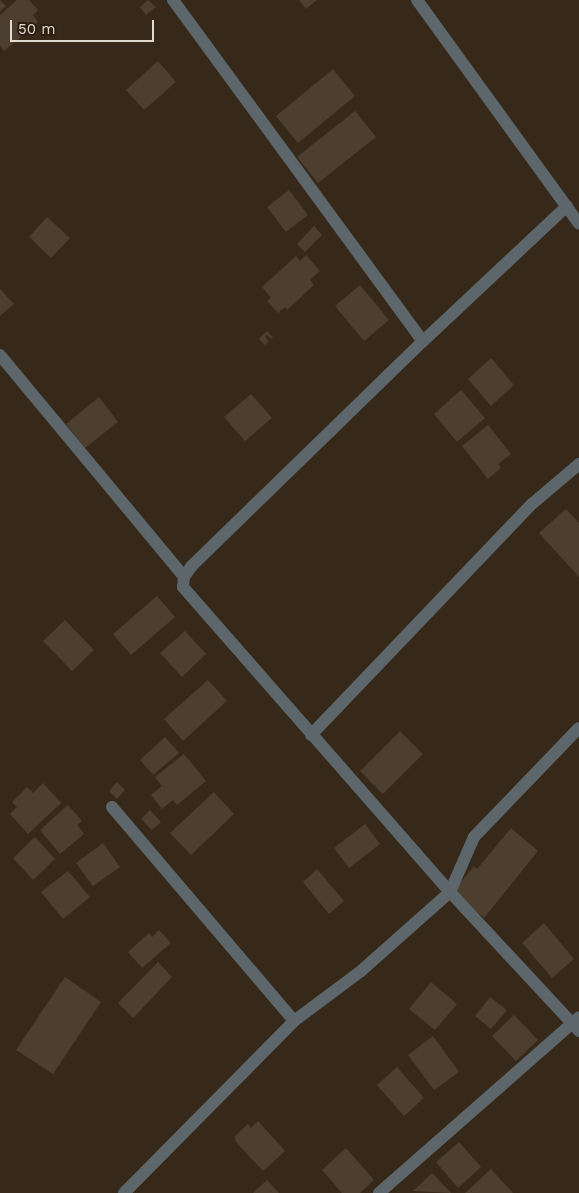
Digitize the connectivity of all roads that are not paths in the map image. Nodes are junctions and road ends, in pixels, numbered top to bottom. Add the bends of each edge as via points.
1 (173, 0) edge
2 (417, 0) edge
3 (567, 206) junction
4 (579, 224) edge
5 (423, 340) junction
6 (0, 355) edge
7 (579, 464) edge
8 (184, 578) junction
9 (579, 728) edge
10 (310, 735) junction
11 (112, 807) dead end
12 (450, 892) junction
13 (294, 1021) junction
14 (577, 1024) edge
15 (124, 1193) edge
16 (379, 1193) edge

1 - 5 street
2 - 3 street
3 - 4 street
3 - 5 street
5 - 8 street via 191,567
6 - 8 street
7 - 10 street via 532,504
8 - 10 street via 184,587
9 - 12 street via 474,837
10 - 12 street
11 - 13 street
12 - 13 street via 361,971
12 - 14 street
13 - 15 street
14 - 16 street

